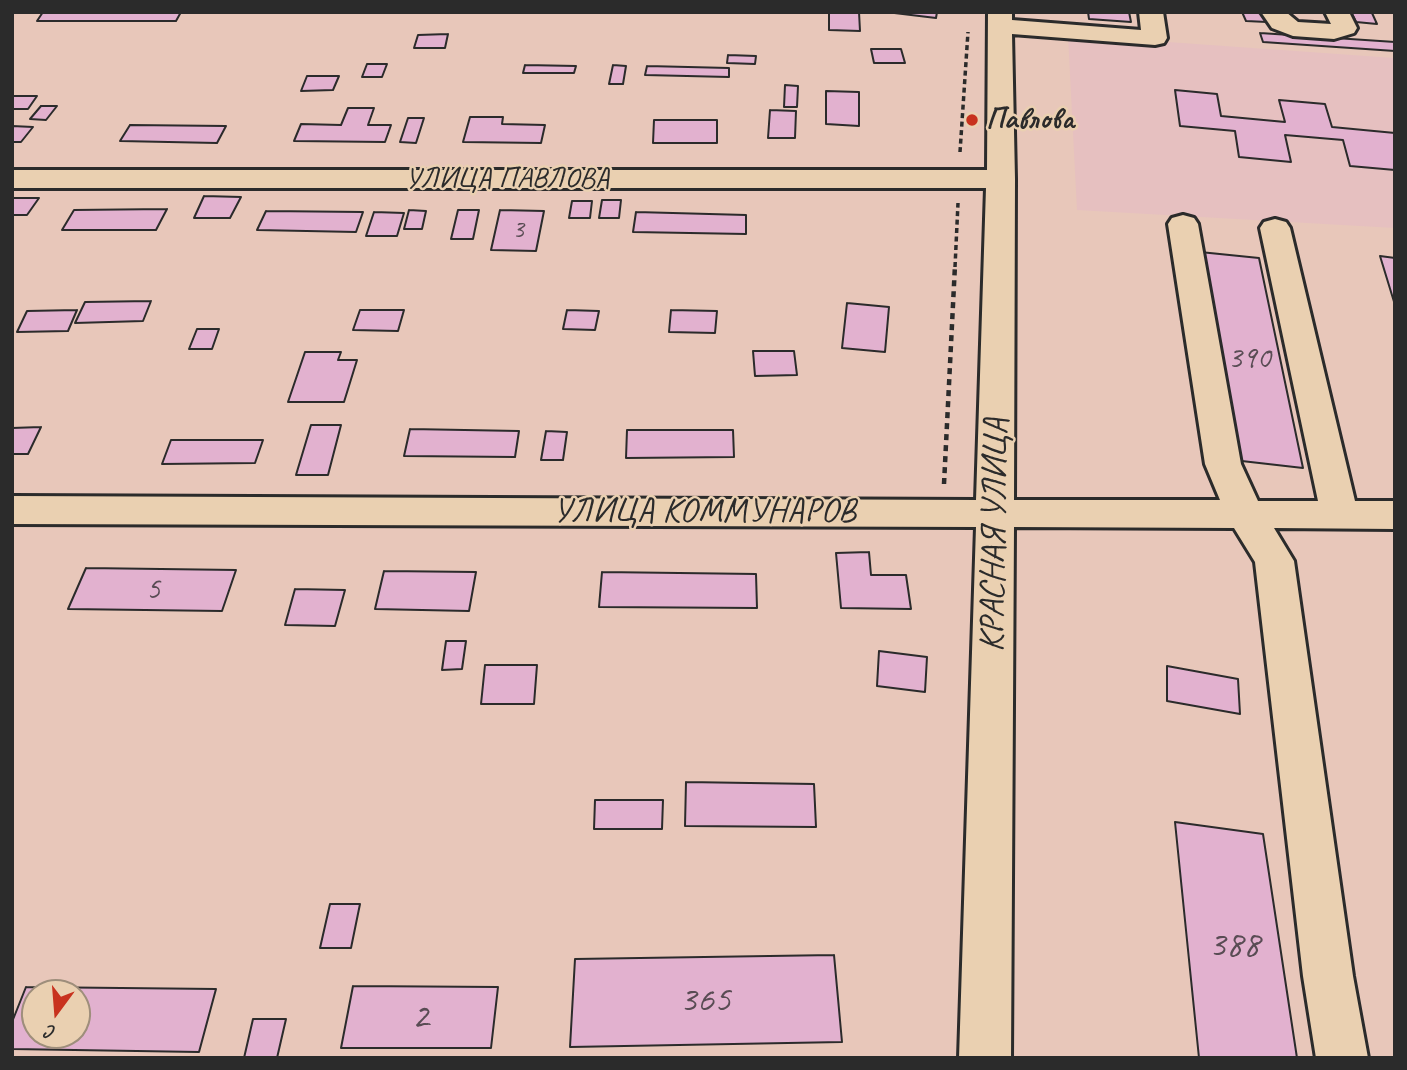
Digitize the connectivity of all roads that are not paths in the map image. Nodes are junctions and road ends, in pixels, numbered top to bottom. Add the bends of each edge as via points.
1 (1151, 12) edge
2 (1273, 12) edge
3 (1337, 12) edge
4 (989, 21) edge
5 (12, 179) edge
6 (1001, 179) junction
7 (1183, 223) dead end
8 (1275, 228) dead end
9 (12, 510) edge
10 (995, 514) junction
11 (1395, 515) edge
12 (1246, 516) junction
13 (1340, 516) junction
14 (985, 1058) edge
15 (1342, 1058) edge

1 - 4 street via 1155,38
2 - 3 street via 1280,23 1293,29 1334,32 1345,28
4 - 6 street, КРАСНАЯ УЛИЦА
5 - 6 street, УЛИЦА ПАВЛОВА
6 - 10 street, КРАСНАЯ УЛИЦА
7 - 12 street via 1223,464
8 - 13 street
9 - 10 street, УЛИЦА КОММУНАРОВ
10 - 12 street, УЛИЦА КОММУНАРОВ
10 - 14 street, КРАСНАЯ УЛИЦА
11 - 13 street, УЛИЦА КОММУНАРОВ
12 - 13 street, УЛИЦА КОММУНАРОВ
12 - 15 street via 1275,561

